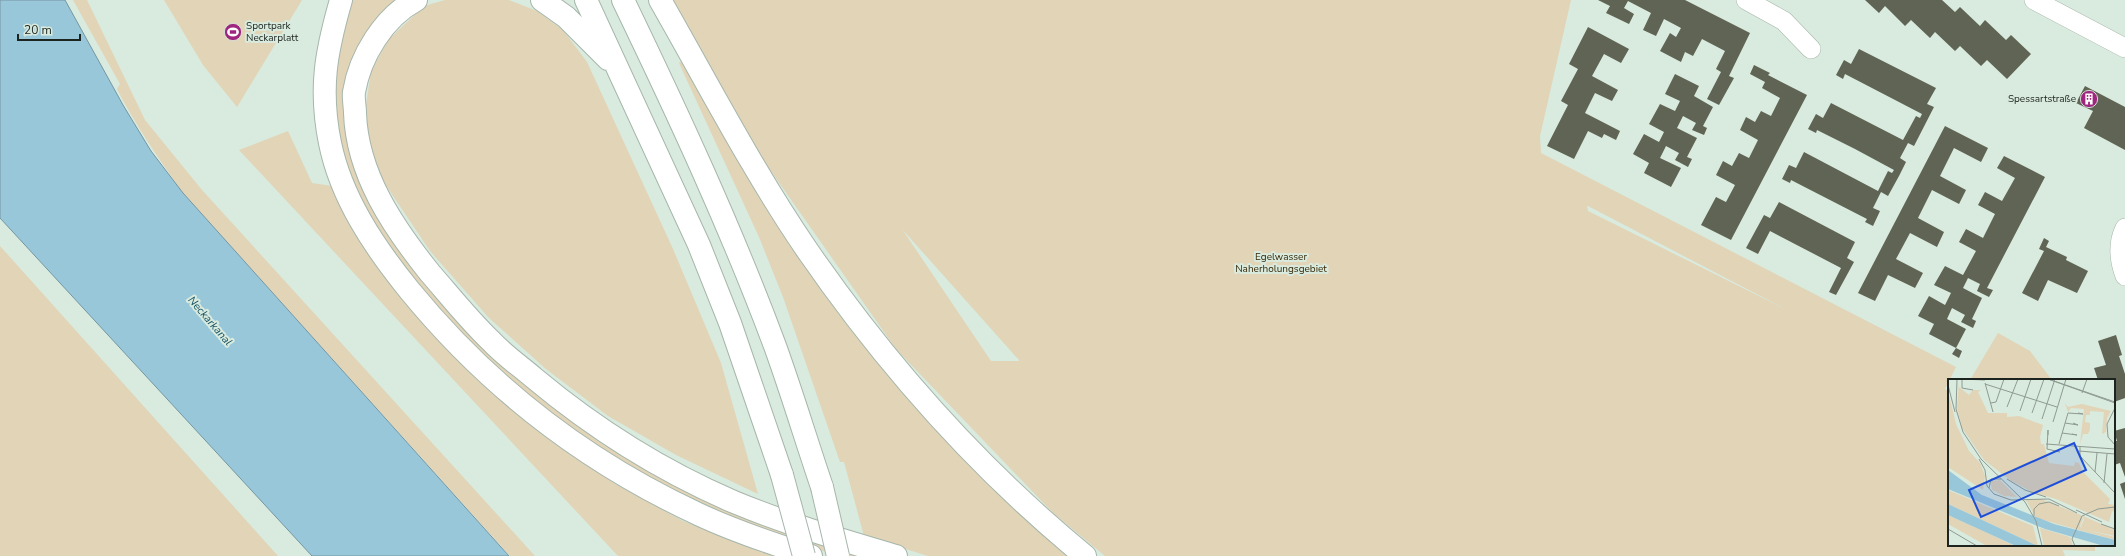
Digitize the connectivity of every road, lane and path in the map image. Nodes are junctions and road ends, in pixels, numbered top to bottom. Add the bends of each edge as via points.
1 (341, 0) edge
2 (416, 0) edge
3 (542, 0) edge
4 (586, 0) edge
5 (624, 0) edge
6 (660, 0) edge
7 (1746, 0) edge
8 (2034, 0) edge
9 (2125, 48) edge
10 (1811, 49) dead end
11 (618, 68) junction
12 (2125, 228) edge
13 (2125, 276) edge
14 (804, 556) edge
15 (811, 556) edge
16 (838, 556) edge
17 (896, 556) edge
18 (1085, 556) edge

1 - 15 highway via 331,35 325,71 325,102 330,144 346,192 364,226 393,270 434,320 476,364 516,398 592,455 641,485 698,514 762,540
2 - 17 highway via 393,17 372,44 354,92 355,119 359,145 378,198 399,231 456,303 492,342 567,406 651,461 703,488 748,507
3 - 11 highway via 566,17
4 - 11 highway
5 - 16 highway, bridge via 671,99 776,347 822,487
6 - 18 highway via 753,163 807,250 853,312 898,369 998,478
7 - 10 street via 1784,21
8 - 9 street
11 - 14 highway, bridge via 699,245 730,323 782,475
12 - 13 street via 2119,252

